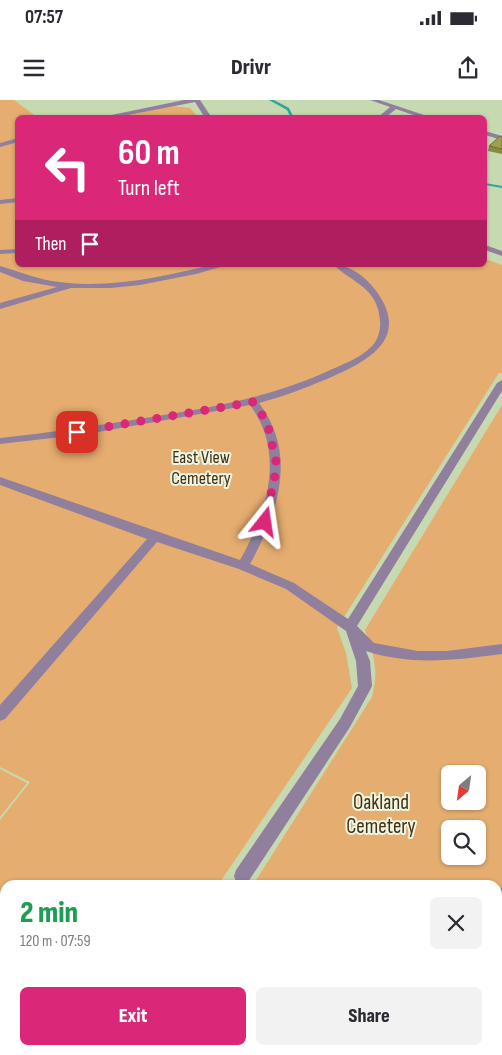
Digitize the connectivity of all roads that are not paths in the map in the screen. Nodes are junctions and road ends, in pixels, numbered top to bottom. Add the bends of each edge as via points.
1 (196, 100) edge
2 (373, 100) edge
3 (395, 107) junction
4 (116, 115) edge
5 (206, 115) edge
6 (384, 115) edge
7 (420, 115) edge
8 (487, 134) edge
9 (502, 138) edge
10 (15, 141) edge
11 (0, 145) edge
12 (15, 200) edge
13 (0, 202) edge
14 (487, 248) edge
15 (15, 251) edge
16 (0, 252) edge
17 (502, 254) edge
18 (212, 267) edge
19 (342, 267) edge
20 (0, 269) edge
21 (68, 286) junction
22 (0, 306) edge
23 (502, 383) edge
24 (253, 402) junction
25 (0, 441) edge
26 (0, 481) edge
27 (155, 537) junction
28 (244, 566) junction
29 (350, 627) junction
30 (502, 649) edge
31 (0, 716) edge
32 (242, 876) dead end

1 - 4 street
1 - 5 street
2 - 3 street
3 - 6 street
3 - 7 street
8 - 9 street
10 - 11 street
12 - 13 street
14 - 17 street
15 - 16 street
18 - 21 street via 125,284
19 - 24 street via 373,290 381,305 385,319 382,336 375,348 355,362
20 - 21 street via 34,281
21 - 22 street
23 - 29 street
24 - 25 street via 110,427
24 - 28 street via 267,422 277,466 265,522
26 - 27 street
27 - 28 street
27 - 31 street
28 - 29 street via 290,586
29 - 30 street via 370,647 395,654 447,656
29 - 32 street via 363,661 365,686 346,723

